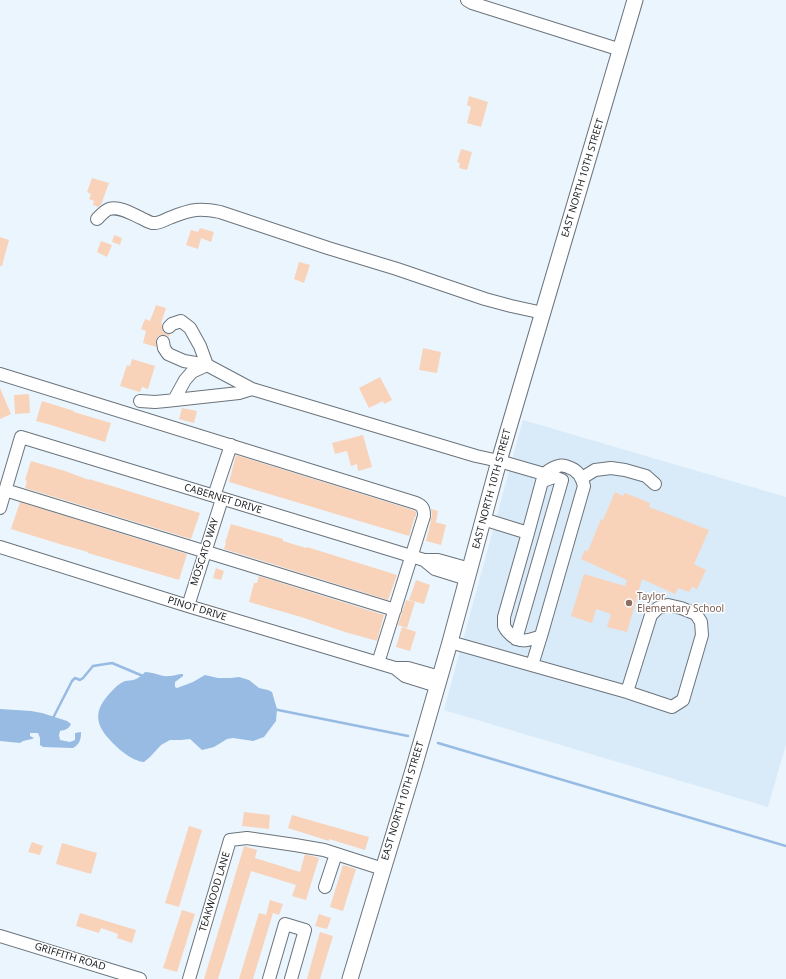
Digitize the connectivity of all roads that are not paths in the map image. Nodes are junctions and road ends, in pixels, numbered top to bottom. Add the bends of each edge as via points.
1 (636, 0) edge
2 (470, 1) edge
3 (621, 50) junction
4 (97, 219) dead end
5 (543, 313) junction
6 (169, 327) dead end
7 (164, 342) dead end
8 (207, 365) junction
9 (0, 374) edge
10 (252, 390) junction
11 (174, 400) junction
12 (140, 401) dead end
13 (231, 446) junction
14 (499, 461) junction
15 (544, 478) junction
16 (582, 478) junction
17 (655, 484) dead end
18 (5, 490) junction
19 (218, 498) junction
20 (0, 508) edge
21 (483, 519) junction
22 (528, 533) junction
23 (0, 547) edge
24 (205, 552) junction
25 (411, 556) junction
26 (468, 574) junction
27 (188, 606) junction
28 (395, 610) junction
29 (541, 636) junction
30 (516, 639) junction
31 (450, 642) junction
32 (378, 663) junction
33 (532, 665) junction
34 (438, 682) junction
35 (627, 692) junction
36 (336, 854) junction
37 (383, 869) junction
38 (325, 887) dead end
39 (0, 936) edge
40 (108, 974) edge
41 (140, 979) edge
42 (189, 979) edge
43 (269, 979) edge
44 (291, 979) edge
45 (350, 979) edge

1 - 3 main road, EAST NORTH 10TH STREET
2 - 3 street
3 - 5 main road, EAST NORTH 10TH STREET
4 - 5 street via 109,209 119,209 147,222 159,223 196,209 207,209 485,299
5 - 14 main road, EAST NORTH 10TH STREET
6 - 8 street via 181,321 190,328
7 - 8 street via 168,354 184,361
8 - 10 street
8 - 11 street via 192,372 184,380
9 - 13 street
10 - 11 street
10 - 14 street
11 - 12 street
13 - 19 street, MOSCATO WAY
13 - 25 street via 421,506 424,516
14 - 15 street
14 - 21 main road, EAST NORTH 10TH STREET
15 - 16 street via 552,468 559,465 576,469
15 - 22 street
15 - 30 street via 562,480
16 - 17 street via 595,470 611,468 646,476
16 - 29 street via 584,486
18 - 19 street, CABERNET DRIVE via 23,441
18 - 20 street
18 - 24 street
19 - 24 street, MOSCATO WAY
19 - 25 street, CABERNET DRIVE
21 - 22 street
21 - 26 main road, EAST NORTH 10TH STREET
22 - 30 street via 504,616 504,627
23 - 27 street, PINOT DRIVE
24 - 27 street, MOSCATO WAY
24 - 28 street
25 - 26 street, CABERNET DRIVE via 424,560 438,560
25 - 28 street
26 - 31 main road, EAST NORTH 10TH STREET
27 - 32 street, PINOT DRIVE
28 - 32 street
29 - 30 street via 531,640
29 - 33 street
31 - 33 street
31 - 34 main road, EAST NORTH 10TH STREET
32 - 34 street, PINOT DRIVE via 395,668 408,668
33 - 35 street
34 - 37 main road, EAST NORTH 10TH STREET
35 - 35 street via 672,707 683,700 702,635 701,622 696,614 668,605 658,608 651,615
36 - 37 street, TEAKWOOD LANE
36 - 38 street
36 - 42 street, TEAKWOOD LANE via 295,844 246,838 230,840
37 - 45 main road, EAST NORTH 10TH STREET
39 - 40 street, GRIFFITH ROAD
40 - 41 street, GRIFFITH ROAD
43 - 44 street via 285,924 305,930

